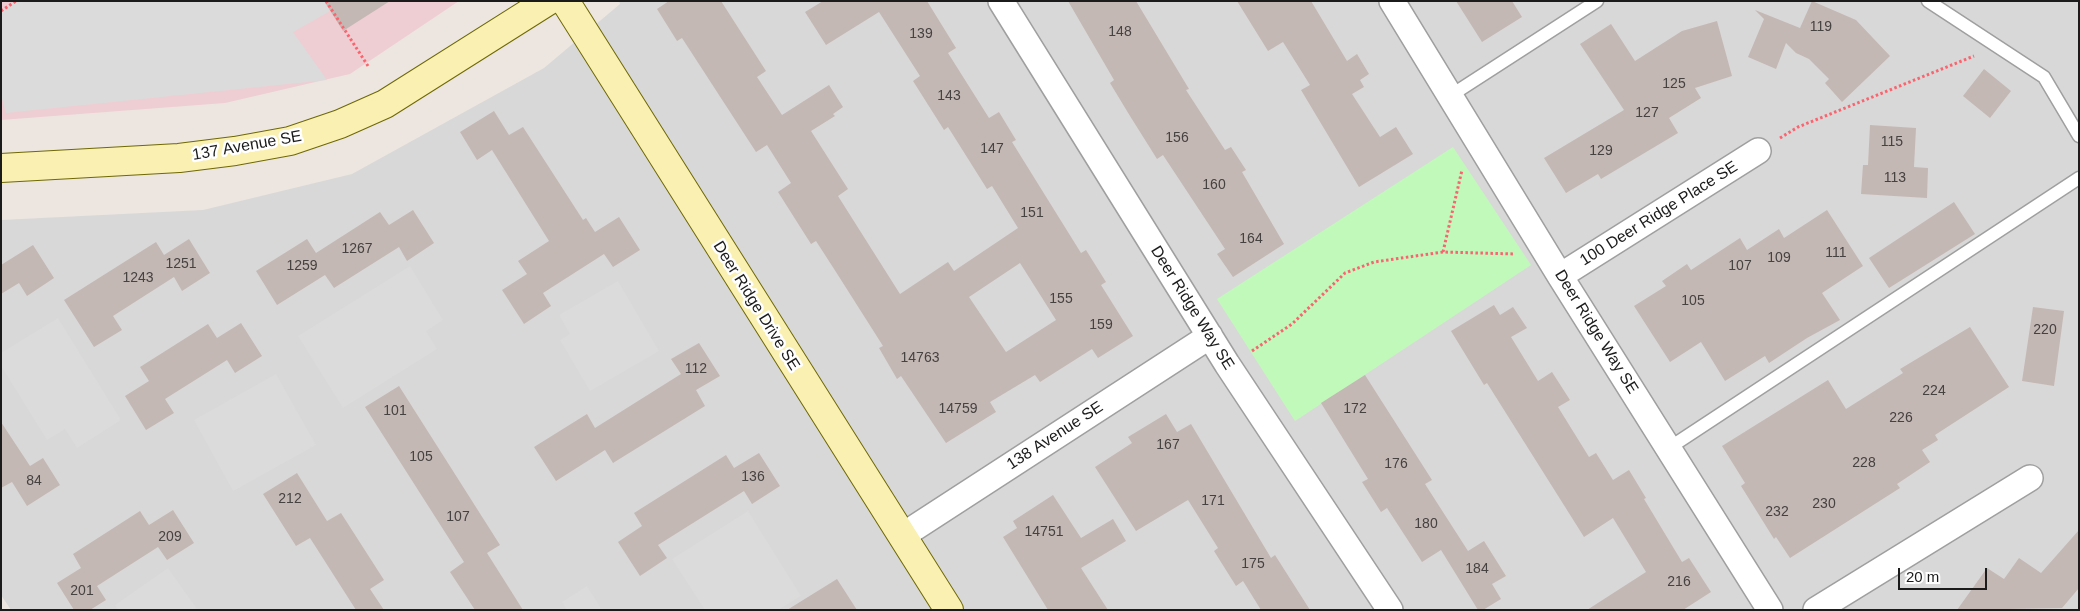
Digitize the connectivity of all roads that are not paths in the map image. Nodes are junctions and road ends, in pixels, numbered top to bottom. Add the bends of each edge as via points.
1 (548, 1) edge
2 (565, 1) edge
3 (1001, 1) edge
4 (1392, 1) edge
5 (1597, 1) edge
6 (1928, 1) edge
7 (1450, 96) junction
8 (2079, 136) edge
9 (1758, 151) road end
10 (1, 168) edge
11 (2079, 178) edge
12 (1560, 276) junction
13 (1210, 336) junction
14 (1669, 448) junction
15 (2030, 478) dead end
16 (902, 536) junction
17 (949, 610) edge
18 (1390, 610) edge
19 (1770, 610) edge
20 (1816, 610) edge

1 - 10 street, 137 Avenue SE via 385,104 290,141 179,158
2 - 16 street, Deer Ridge Drive SE
3 - 13 street, Deer Ridge Way SE
4 - 7 street, Deer Ridge Way SE
5 - 7 lane
6 - 8 lane via 2044,77
7 - 12 street, Deer Ridge Way SE
9 - 12 street, 100 Deer Ridge Place SE
11 - 14 lane
12 - 14 street, Deer Ridge Way SE
13 - 16 street, 138 Avenue SE
13 - 18 street, Deer Ridge Way SE
14 - 19 street, Deer Ridge Way SE
15 - 20 street
16 - 17 street, Deer Ridge Drive SE

